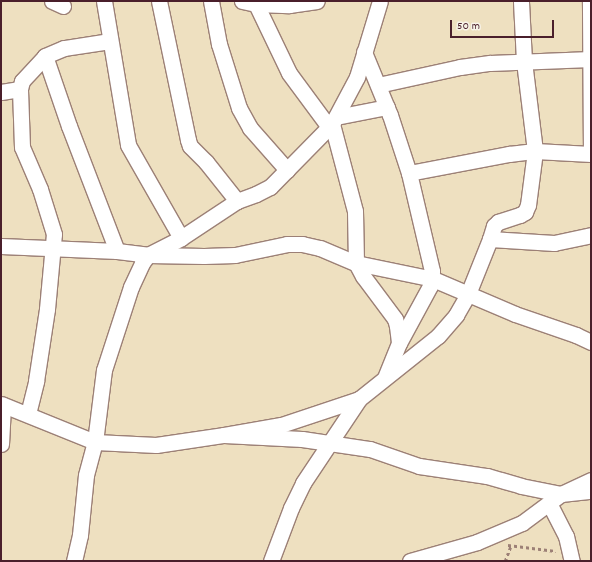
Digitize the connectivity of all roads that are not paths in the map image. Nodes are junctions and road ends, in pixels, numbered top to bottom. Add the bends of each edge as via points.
1 (104, 1) edge
2 (159, 1) edge
3 (211, 1) edge
4 (380, 1) edge
5 (521, 1) edge
6 (590, 1) edge
7 (312, 2) edge
8 (249, 3) edge
9 (110, 41) junction
10 (364, 52) junction
11 (45, 56) junction
12 (591, 59) edge
13 (524, 61) junction
14 (378, 85) junction
15 (20, 89) junction
16 (1, 92) edge
17 (387, 107) junction
18 (332, 123) junction
19 (536, 151) junction
20 (591, 154) edge
21 (287, 170) junction
22 (410, 173) junction
23 (237, 201) junction
24 (591, 235) edge
25 (181, 238) junction
26 (490, 239) junction
27 (1, 246) edge
28 (53, 247) junction
29 (117, 251) junction
30 (148, 255) junction
31 (356, 262) junction
32 (432, 279) junction
33 (468, 294) junction
34 (591, 342) edge
35 (399, 343) junction
36 (385, 378) junction
37 (359, 399) junction
38 (2, 405) edge
39 (28, 414) junction
40 (224, 435) junction
41 (96, 442) junction
42 (330, 443) junction
43 (1, 444) edge
44 (591, 480) edge
45 (591, 491) edge
46 (555, 498) junction
47 (571, 558) edge
48 (74, 561) edge
49 (271, 561) edge
50 (410, 561) edge

1 - 9 street
2 - 23 street via 190,146
3 - 21 street via 219,44 239,108 250,128
4 - 10 street
5 - 13 street
6 - 12 street
7 - 8 street via 289,5
8 - 18 street via 289,73
9 - 11 street via 64,48
9 - 25 street via 128,145
10 - 14 street
10 - 18 street via 357,77
11 - 15 street via 22,82
11 - 29 street
12 - 13 street
12 - 20 street
13 - 14 street via 460,67
13 - 19 street
14 - 17 street
15 - 16 street
15 - 28 street via 22,147 40,189 54,234
17 - 18 street
17 - 22 street
18 - 21 street
18 - 31 street via 354,211
19 - 20 street
19 - 22 street
19 - 26 street via 525,212 498,222
21 - 23 street via 270,187
22 - 32 street
23 - 25 street
24 - 26 street via 554,242
25 - 30 street
26 - 33 street
27 - 28 street
28 - 29 street
28 - 39 street via 47,314
29 - 30 street
30 - 31 street via 235,255 287,244 302,244
30 - 41 street via 131,286 104,370
31 - 32 street
31 - 35 street via 363,276 395,319
32 - 33 street
32 - 35 street
33 - 34 street
33 - 36 street via 456,315 438,336
35 - 36 street
36 - 37 street
37 - 40 street via 281,425
37 - 42 street
38 - 39 street
38 - 43 street
39 - 41 street
40 - 41 street via 156,446
40 - 42 street
41 - 48 street via 86,476 80,535
42 - 46 street via 370,449 419,466 487,476
42 - 49 street via 303,483
44 - 46 street
45 - 46 street
46 - 47 street
46 - 50 street via 522,523 477,542

